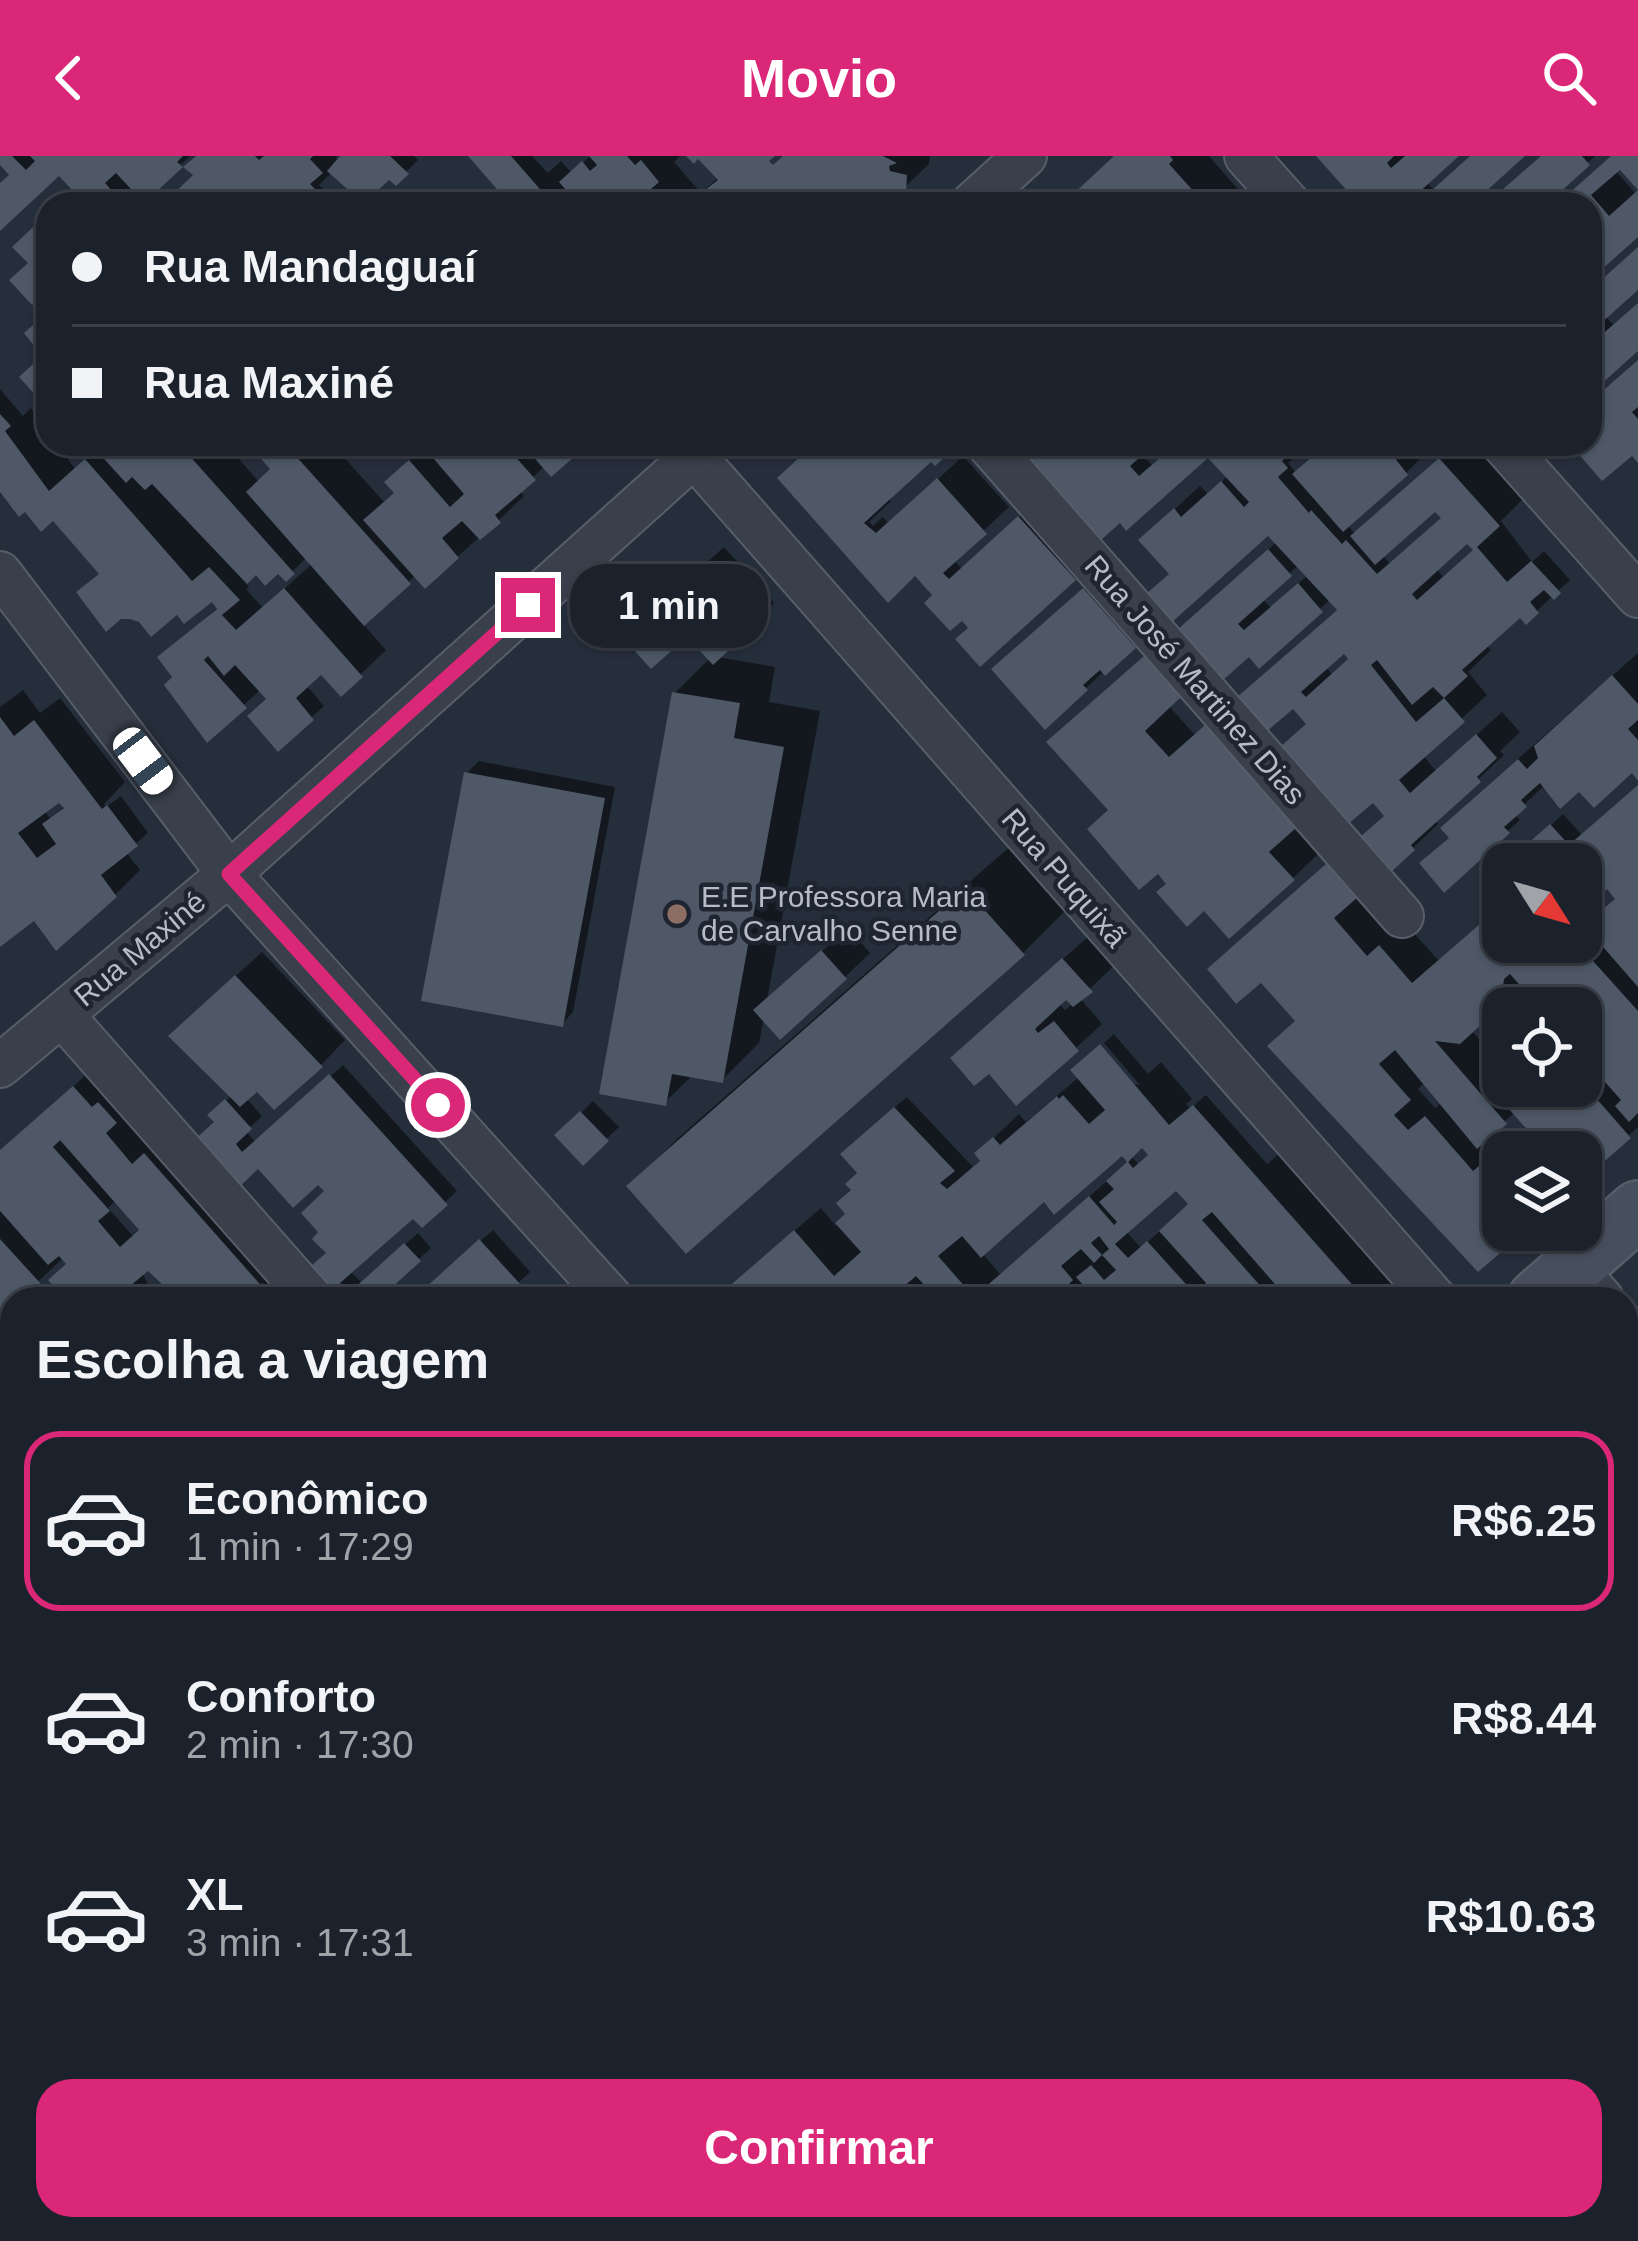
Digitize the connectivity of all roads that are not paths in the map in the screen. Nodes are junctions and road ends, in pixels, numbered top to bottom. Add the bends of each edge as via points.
1 (1246, 156) edge
2 (1001, 162) edge
3 (980, 192) edge
4 (1278, 192) edge
5 (693, 456) edge
6 (705, 456) edge
7 (999, 456) edge
8 (1513, 456) edge
9 (0, 573) edge
10 (1638, 596) edge
11 (229, 874) junction
12 (1402, 916) dead end
13 (62, 1015) junction
14 (0, 1066) edge
15 (1638, 1210) edge
16 (301, 1287) edge
17 (600, 1287) edge
18 (1425, 1287) edge
19 (1572, 1287) edge

1 - 4 street
2 - 3 street
5 - 11 street, Rua Maxiné
6 - 18 street, Rua Puquixã
7 - 12 street, Rua José Martinez Dias
8 - 10 street
9 - 11 street
11 - 13 street, Rua Maxiné
11 - 17 street
13 - 14 street, Rua Maxiné
13 - 16 street
15 - 19 main road

